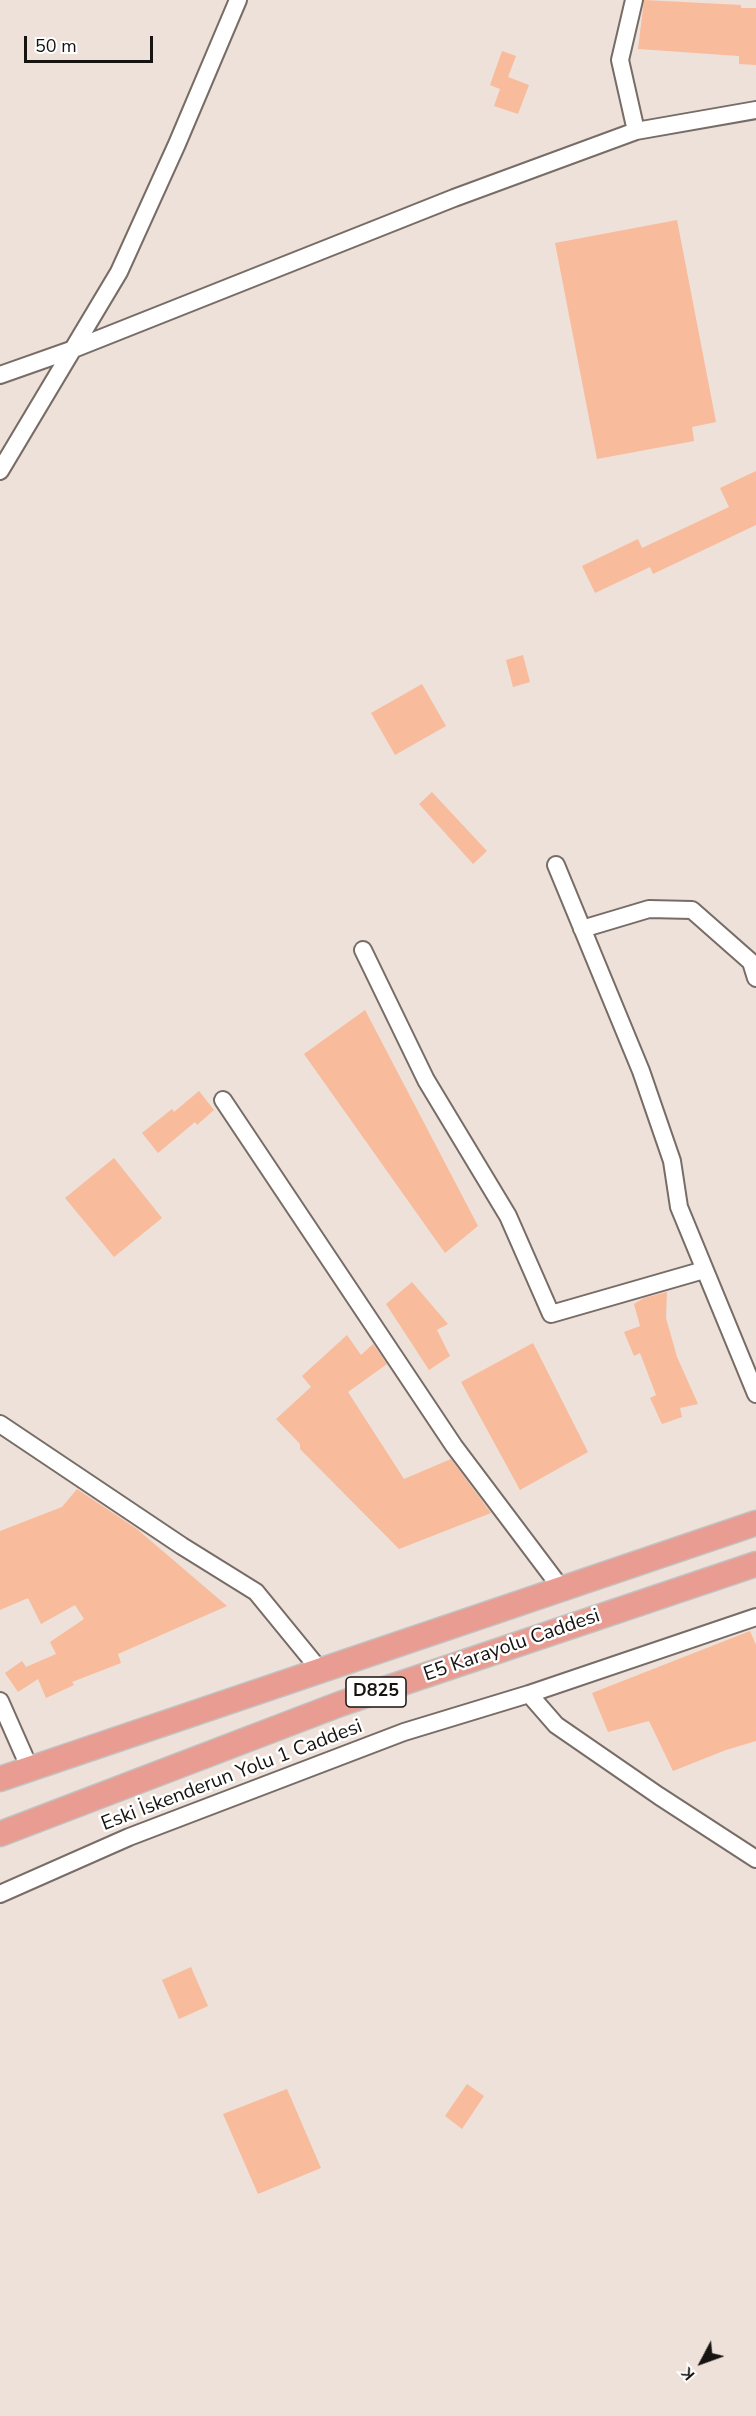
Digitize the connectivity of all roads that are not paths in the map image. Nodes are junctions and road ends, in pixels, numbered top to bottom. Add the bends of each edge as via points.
1 (238, 0) edge
2 (634, 0) edge
3 (756, 110) edge
4 (636, 131) junction
5 (71, 350) junction
6 (0, 375) edge
7 (0, 471) edge
8 (556, 866) dead end
9 (582, 929) junction
10 (363, 950) dead end
11 (756, 978) edge
12 (223, 1100) dead end
13 (704, 1270) junction
14 (756, 1394) edge
15 (1, 1425) edge
16 (756, 1523) edge
17 (756, 1564) edge
18 (561, 1588) junction
19 (756, 1617) edge
20 (319, 1669) junction
21 (529, 1694) junction
22 (0, 1701) edge
23 (30, 1769) junction
24 (0, 1779) edge
25 (0, 1833) edge
26 (756, 1858) edge
27 (0, 1894) edge

1 - 5 street via 119,272
2 - 4 street via 620,60
3 - 4 street
4 - 5 street via 399,219
5 - 6 street
5 - 7 street
8 - 9 street
9 - 11 street via 649,909 692,910 751,962
9 - 13 street via 640,1071 672,1161 679,1207
10 - 13 street via 426,1080 508,1216 550,1314
12 - 18 street via 454,1446
13 - 14 street
15 - 20 street via 256,1592
16 - 18 highway, E5 Karayolu Caddesi / D825
17 - 25 highway, E5 Karayolu Caddesi / D825 via 340,1704
18 - 20 highway, E5 Karayolu Caddesi / D825
19 - 21 street, Eski İskenderun Yolu 1 Caddesi
20 - 23 highway, E5 Karayolu Caddesi / D825
21 - 26 street via 556,1725
21 - 27 street, Eski İskenderun Yolu 1 Caddesi via 384,1740 129,1837
22 - 23 street
23 - 24 highway, E5 Karayolu Caddesi / D825

